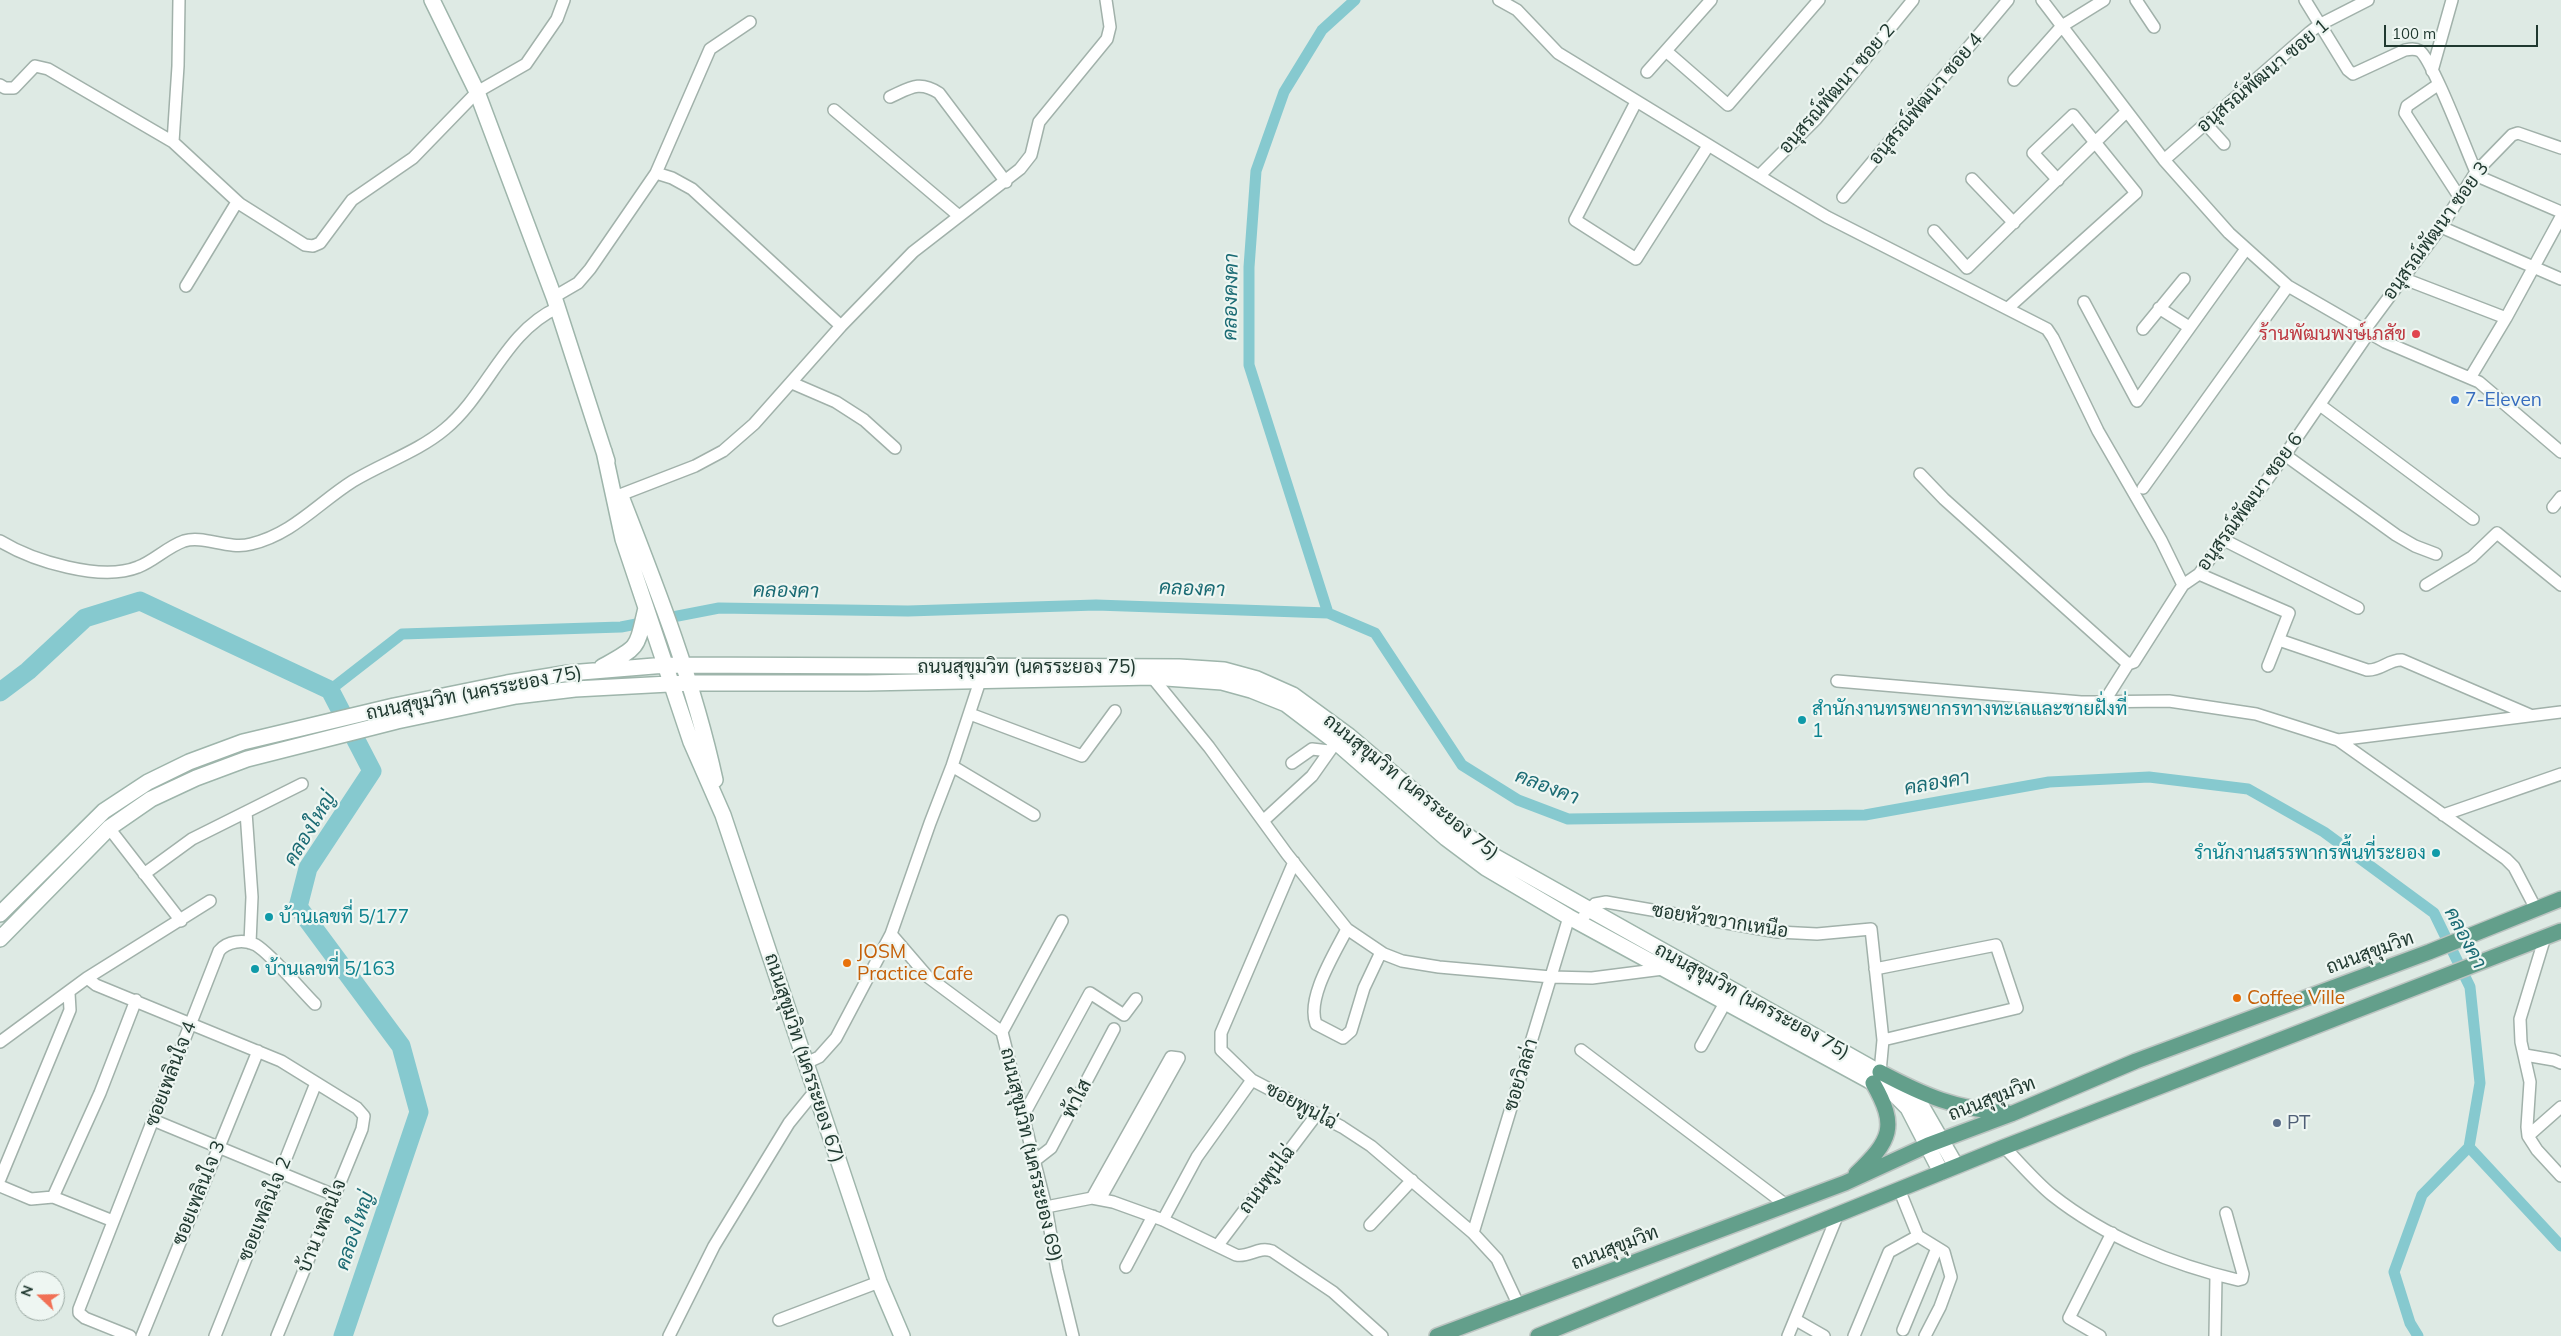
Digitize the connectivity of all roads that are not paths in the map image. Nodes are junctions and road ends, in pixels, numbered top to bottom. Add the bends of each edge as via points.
1 (179, 0) edge
2 (432, 0) edge
3 (564, 0) edge
4 (1106, 0) edge
5 (1500, 0) edge
6 (1711, 0) edge
7 (1819, 0) edge
8 (1913, 0) edge
9 (2008, 0) edge
10 (2042, 0) edge
11 (2104, 0) edge
12 (2136, 0) edge
13 (2305, 0) edge
14 (2368, 0) edge
15 (2452, 0) edge
16 (750, 22) dead end
17 (2319, 25) junction
18 (2062, 26) junction
19 (2154, 28) dead end
20 (1666, 51) junction
21 (2432, 71) junction
22 (1647, 72) dead end
23 (2014, 80) dead end
24 (0, 84) edge
25 (2439, 84) junction
26 (477, 92) junction
27 (890, 96) dead end
28 (1636, 102) junction
29 (834, 110) dead end
30 (2126, 112) junction
31 (2204, 123) junction
32 (2096, 141) junction
33 (173, 142) junction
34 (2224, 144) dead end
35 (1708, 146) junction
36 (2561, 148) edge
37 (2164, 160) junction
38 (656, 173) junction
39 (2475, 173) junction
40 (1759, 176) junction
41 (1972, 179) dead end
42 (2058, 180) junction
43 (1006, 182) junction
44 (1843, 198) dead end
45 (2460, 198) junction
46 (237, 202) junction
47 (2561, 212) edge
48 (959, 216) junction
49 (2561, 217) edge
50 (2014, 223) junction
51 (2441, 227) junction
52 (1934, 230) dead end
53 (2246, 249) junction
54 (2534, 266) junction
55 (2402, 278) junction
56 (2184, 279) dead end
57 (2561, 279) edge
58 (186, 286) dead end
59 (2288, 286) junction
60 (555, 302) junction
61 (2084, 302) dead end
62 (2008, 308) junction
63 (2160, 308) junction
64 (2506, 318) junction
65 (841, 326) junction
66 (2189, 328) junction
67 (2143, 329) dead end
68 (2366, 332) junction
69 (2470, 378) junction
70 (792, 383) junction
71 (2320, 404) junction
72 (895, 448) dead end
73 (604, 451) junction
74 (2561, 452) edge
75 (2285, 455) junction
76 (1920, 474) dead end
77 (2143, 488) dead end
78 (620, 495) junction
79 (2561, 497) edge
80 (2552, 507) dead end
81 (2473, 519) dead end
82 (2224, 540) junction
83 (0, 541) edge
84 (2436, 554) dead end
85 (2200, 574) junction
86 (2561, 584) edge
87 (2183, 585) junction
88 (2426, 586) dead end
89 (646, 608) junction
90 (2358, 608) dead end
91 (2279, 640) junction
92 (2128, 664) junction
93 (683, 665) junction
94 (666, 666) junction
95 (2268, 666) dead end
96 (597, 670) junction
97 (1152, 677) junction
98 (980, 681) junction
99 (1837, 681) dead end
100 (688, 683) junction
101 (709, 683) junction
102 (672, 684) junction
103 (2104, 702) junction
104 (1115, 711) dead end
105 (2561, 712) edge
106 (970, 714) junction
107 (2530, 716) junction
108 (699, 718) junction
109 (2338, 740) junction
110 (1332, 746) junction
111 (1292, 763) dead end
112 (952, 766) junction
113 (2561, 774) edge
114 (302, 784) dead end
115 (246, 812) junction
116 (723, 815) junction
117 (1034, 815) dead end
118 (2443, 815) junction
119 (1263, 821) junction
120 (109, 828) junction
121 (1294, 862) junction
122 (144, 874) junction
123 (2561, 899) edge
124 (210, 901) dead end
125 (2536, 909) junction
126 (0, 914) edge
127 (1578, 916) junction
128 (181, 921) junction
129 (1062, 921) dead end
130 (1347, 929) junction
131 (2561, 931) edge
132 (892, 934) junction
133 (0, 939) edge
134 (2538, 940) junction
135 (250, 942) junction
136 (1381, 952) junction
137 (1663, 969) junction
138 (1875, 969) junction
139 (1551, 977) junction
140 (87, 978) junction
141 (69, 993) junction
142 (1136, 998) dead end
143 (136, 1000) junction
144 (1725, 1003) junction
145 (315, 1004) dead end
146 (191, 1024) junction
147 (1114, 1029) dead end
148 (1002, 1032) junction
149 (1883, 1040) junction
150 (0, 1042) edge
151 (1701, 1046) dead end
152 (1581, 1050) dead end
153 (258, 1051) junction
154 (2525, 1055) junction
155 (806, 1063) junction
156 (2561, 1063) edge
157 (1877, 1077) junction
158 (1252, 1080) junction
159 (316, 1083) junction
160 (815, 1091) junction
161 (2561, 1107) edge
162 (1317, 1114) junction
163 (2011, 1114) junction
164 (1023, 1116) junction
165 (153, 1120) junction
166 (2528, 1136) junction
167 (1942, 1139) junction
168 (1128, 1142) junction
169 (1928, 1145) junction
170 (217, 1147) junction
171 (2004, 1147) junction
172 (1033, 1162) junction
173 (1956, 1166) junction
174 (279, 1172) junction
175 (1941, 1172) junction
176 (2561, 1176) edge
177 (0, 1179) edge
178 (1412, 1180) junction
179 (1845, 1183) junction
180 (0, 1186) edge
181 (1899, 1189) junction
182 (334, 1195) junction
183 (53, 1197) junction
184 (1096, 1199) junction
185 (1786, 1204) junction
186 (1046, 1207) junction
187 (2226, 1213) dead end
188 (1838, 1214) junction
189 (1158, 1218) junction
190 (113, 1221) junction
191 (1370, 1225) dead end
192 (1473, 1233) junction
193 (2112, 1233) junction
194 (1918, 1236) junction
195 (1218, 1245) junction
196 (1937, 1248) junction
197 (1126, 1267) dead end
198 (2216, 1276) junction
199 (879, 1282) junction
200 (886, 1301) junction
201 (1520, 1306) junction
202 (779, 1320) dead end
203 (1796, 1320) junction
204 (1903, 1330) dead end
205 (130, 1336) edge
206 (142, 1336) edge
207 (215, 1336) edge
208 (277, 1336) edge
209 (669, 1336) edge
210 (893, 1336) edge
211 (902, 1336) edge
212 (1073, 1336) edge
213 (1382, 1336) edge
214 (1437, 1336) edge
215 (1538, 1336) edge
216 (1788, 1336) edge
217 (1824, 1336) edge
218 (1854, 1336) edge
219 (1925, 1336) edge
220 (2100, 1336) edge
221 (2215, 1336) edge

1 - 33 street
2 - 26 street
3 - 26 street via 557,19 526,64
4 - 43 street via 1110,27 1108,39 1039,122 1031,154
5 - 28 street via 1517,10 1558,53
6 - 20 street
7 - 20 street via 1728,105
8 - 40 street, อนุสรณ์พัฒนา ซอย 2 via 1816,120
9 - 44 street, อนุสรณ์พัฒนา ซอย 4
10 - 18 street
11 - 18 street
12 - 19 street
13 - 17 street
14 - 17 street, อนุสรณ์พัฒนา ซอย 1
15 - 21 street
16 - 38 street via 710,50
17 - 21 street via 2353,74 2414,49 2421,52
17 - 31 street, อนุสรณ์พัฒนา ซอย 1
18 - 23 street
18 - 30 street
20 - 22 street
21 - 25 street
24 - 33 street via 14,88 28,70 41,67
25 - 39 street
25 - 45 street via 2407,106 2405,112
26 - 46 street via 413,158 352,200 320,243 305,245
26 - 60 street
27 - 43 street via 926,85 939,93
28 - 35 street
28 - 35 street via 1575,220 1636,258
29 - 48 street
30 - 32 street
30 - 37 street
31 - 34 street
31 - 37 street, อนุสรณ์พัฒนา ซอย 1
32 - 42 street
32 - 42 street via 2072,115 2033,153
32 - 62 street via 2136,193
33 - 46 street
35 - 40 street
36 - 39 street, อนุสรณ์พัฒนา ซอย 3 via 2518,133 2512,134
37 - 53 street
38 - 60 street via 590,269
38 - 65 street via 692,189
39 - 45 street, อนุสรณ์พัฒนา ซอย 3
39 - 47 street
40 - 62 street via 1827,217
41 - 50 street
42 - 50 street
43 - 48 street
45 - 51 street, อนุสรณ์พัฒนา ซอย 3
46 - 58 street
48 - 65 street via 913,252
49 - 54 street
50 - 52 street via 1967,268
51 - 54 street
51 - 55 street, อนุสรณ์พัฒนา ซอย 3
53 - 59 street
53 - 66 street
54 - 57 street
54 - 64 street
55 - 64 street
55 - 68 street, อนุสรณ์พัฒนา ซอย 3
56 - 63 street
59 - 68 street
59 - 77 street
60 - 73 street
60 - 83 street via 524,330 460,415 446,428 352,481 290,529 270,539 230,547 186,540 138,567 117,572 84,570 39,559
61 - 66 street via 2138,401
62 - 87 street via 2041,325 2053,338 2098,430
63 - 66 street
63 - 67 street
64 - 69 street
65 - 70 street
68 - 69 street
68 - 71 street, อนุสรณ์พัฒนา ซอย 6
69 - 74 street
70 - 72 street via 836,402 864,420
70 - 78 street via 754,424 723,451 695,466
71 - 75 street, อนุสรณ์พัฒนา ซอย 6
71 - 81 street
73 - 78 street, ถนนสุขุมวิท (นครระยอง 67)
73 - 89 street, ถนนสุขุมวิท (นครระยอง 67) via 623,539
75 - 82 street, อนุสรณ์พัฒนา ซอย 6
75 - 84 street via 2396,535
76 - 92 street
78 - 93 street, ถนนสุขุมวิท (นครระยอง 67)
79 - 80 street
82 - 85 street, อนุสรณ์พัฒนา ซอย 6
82 - 90 street
85 - 87 street, อนุสรณ์พัฒนา ซอย 6
85 - 91 street via 2289,613
86 - 88 street via 2497,533 2477,553
87 - 92 street, อนุสรณ์พัฒนา ซอย 6 via 2134,662
89 - 94 street, ถนนสุขุมวิท (นครระยอง 67)
89 - 96 street via 639,638 632,651
91 - 95 street
91 - 107 street via 2367,670 2402,660
92 - 103 street, อนุสรณ์พัฒนา ซอย 6
93 - 94 street, ถนนสุขุมวิท (นครระยอง 75)
93 - 100 street, ถนนสุขุมวิท (นครระยอง 67)
93 - 127 street, ถนนสุขุมวิท (นครระยอง 75) via 1179,667 1224,670 1257,679 1293,695 1324,716 1494,856
94 - 96 street, ถนนสุขุมวิท (นครระยอง 75)
94 - 102 street, ถนนสุขุมวิท (นครระยอง 67)
96 - 126 street, ถนนสุขุมวิท (นครระยอง 75) via 507,683 394,706 243,742 189,762 148,782 104,811
97 - 98 street, ถนนสุขุมวิท (นครระยอง 75)
97 - 110 street, ถนนสุขุมวิท (นครระยอง 75) via 1222,682 1251,690 1286,704
97 - 119 street via 1209,746
98 - 101 street, ถนนสุขุมวิท (นครระยอง 75)
98 - 106 street
99 - 103 street
100 - 101 street, ถนนสุขุมวิท (นครระยอง 75)
100 - 102 street, ถนนสุขุมวิท (นครระยอง 75)
100 - 108 street, ถนนสุขุมวิท (นครระยอง 67)
101 - 108 street via 703,692
102 - 116 street, ถนนสุขุมวิท (นครระยอง 67) via 691,742
102 - 120 street, ถนนสุขุมวิท (นครระยอง 75) via 516,696 247,759 151,799
103 - 109 street via 2169,701 2214,706 2256,714
104 - 106 street via 1082,756
105 - 107 street
106 - 112 street
107 - 109 street
108 - 116 street, ถนนสุขุมวิท (นครระยอง 67)
109 - 118 street
110 - 111 street via 1312,749
110 - 119 street via 1312,776
110 - 127 street, ถนนสุขุมวิท (นครระยอง 75) via 1486,868
112 - 117 street
112 - 132 street
113 - 118 street
114 - 115 street
115 - 122 street via 192,840
115 - 135 street via 252,897
116 - 155 street, ถนนสุขุมวิท (นครระยอง 67)
118 - 125 street via 2510,863
119 - 121 street
120 - 122 street
120 - 133 street, ถนนสุขุมวิท (นครระยอง 75)
121 - 130 street
121 - 158 street, ซอยพูนไฉ่ via 1220,1037 1223,1054
122 - 128 street
123 - 125 main road, ถนนสุขุมวิท
124 - 128 street
125 - 163 main road, ถนนสุขุมวิท via 2144,1058
127 - 137 street, ถนนสุขุมวิท (นครระยอง 75)
127 - 138 street, ซอยหัวขวากเหนือ via 1595,904 1606,902 1778,932 1817,934 1871,929
127 - 139 street, ซอยวิลล่า
127 - 157 street, ถนนสุขุมวิท (นครระยอง 75)
128 - 140 street
129 - 148 street
130 - 136 street
130 - 136 street via 1318,989 1312,1014 1316,1024 1343,1038 1351,1031 1364,988
131 - 134 main road
132 - 148 street, ถนนสุขุมวิท (นครระยอง 69) via 928,977
132 - 155 street via 836,1038 819,1057
134 - 154 street via 2520,1019
134 - 171 main road
135 - 145 street via 260,948
135 - 146 street, ซอยเพลินใจ 4 via 227,943 219,951
136 - 139 street via 1402,961 1439,967
137 - 139 street via 1592,978
137 - 144 street, ถนนสุขุมวิท (นครระยอง 75)
138 - 149 street
138 - 149 street via 1996,945 2017,1008
139 - 192 street, ซอยวิลล่า
140 - 141 street
140 - 143 street via 96,985
141 - 150 street
141 - 177 street via 70,1010
142 - 164 street via 1124,1015 1090,993
143 - 146 street
143 - 183 street via 100,1093
144 - 151 street
144 - 157 street, ถนนสุขุมวิท (นครระยอง 75)
146 - 153 street
146 - 165 street, ซอยเพลินใจ 4
147 - 172 street, พ้าใส via 1051,1148
148 - 164 street, ถนนสุขุมวิท (นครระยอง 69)
149 - 157 street
152 - 185 street
153 - 159 street
153 - 170 street, ซอยเพลินใจ 3
154 - 156 street
154 - 166 street via 2530,1082
155 - 160 street, ถนนสุขุมวิท (นครระยอง 67)
157 - 163 main road via 1922,1095 1983,1111
157 - 167 street, ถนนสุขุมวิท (นครระยอง 75) via 1902,1085 1918,1100
157 - 169 street, ถนนสุขุมวิท (นครระยอง 75) via 1908,1108
157 - 179 main road via 1886,1104 1888,1130 1874,1156
158 - 162 street, ซอยพูนไฉ่
158 - 189 street
159 - 174 street, ซอยเพลินใจ 2
159 - 182 street, บ้าน เพลินใจ via 357,1108 364,1116 362,1129
160 - 199 street, ถนนสุขุมวิท (นครระยอง 67)
160 - 209 street via 789,1123 714,1246
161 - 166 street
162 - 178 street, ซอยพูนไฉ่ via 1371,1146
162 - 195 street, ถนนพูนไฉ่
163 - 167 main road, ถนนสุขุมวิท
164 - 172 street, ถนนสุขุมวิท (นครระยอง 69)
165 - 170 street
165 - 190 street, ซอยเพลินใจ 4
166 - 176 street
167 - 169 main road, ถนนสุขุมวิท
167 - 173 street, ถนนสุขุมวิท (นครระยอง 75)
168 - 168 street via 1179,1058 1171,1057
168 - 184 street
169 - 175 street, ถนนสุขุมวิท (นครระยอง 75)
169 - 179 main road, ถนนสุขุมวิท
170 - 174 street
170 - 206 street, ซอยเพลินใจ 3
171 - 173 main road
171 - 193 street via 2053,1196
172 - 186 street, ถนนสุขุมวิท (นครระยอง 69)
173 - 175 main road
174 - 182 street
174 - 207 street, ซอยเพลินใจ 2
175 - 181 main road
178 - 191 street
178 - 192 street, ซอยพูนไฉ่
179 - 185 main road, ถนนสุขุมวิท
180 - 183 street via 31,1199
181 - 188 main road
181 - 194 street
182 - 208 street, บ้าน เพลินใจ
183 - 190 street
184 - 186 street
184 - 189 street
185 - 201 main road, ถนนสุขุมวิท
186 - 212 street, ถนนสุขุมวิท (นครระยอง 69)
187 - 198 street via 2244,1274 2238,1280
188 - 203 street
188 - 215 main road
189 - 195 street
189 - 197 street
190 - 205 street, ซอยเพลินใจ 4 via 79,1313
192 - 201 street, ซอยพูนไฉ่ via 1497,1260
193 - 198 street via 2185,1267
193 - 220 street via 2069,1318
194 - 196 street
194 - 218 street via 1889,1252
195 - 213 street via 1242,1256 1262,1249 1272,1251 1333,1292
196 - 204 street
196 - 219 street via 1944,1252 1951,1277
198 - 221 street
199 - 200 street, ถนนสุขุมวิท (นครระยอง 67)
199 - 202 street
200 - 210 street, ถนนสุขุมวิท (นครระยอง 67)
200 - 211 street, ถนนสุขุมวิท (นครระยอง 67)
201 - 214 main road, ถนนสุขุมวิท
203 - 216 street
203 - 217 street

